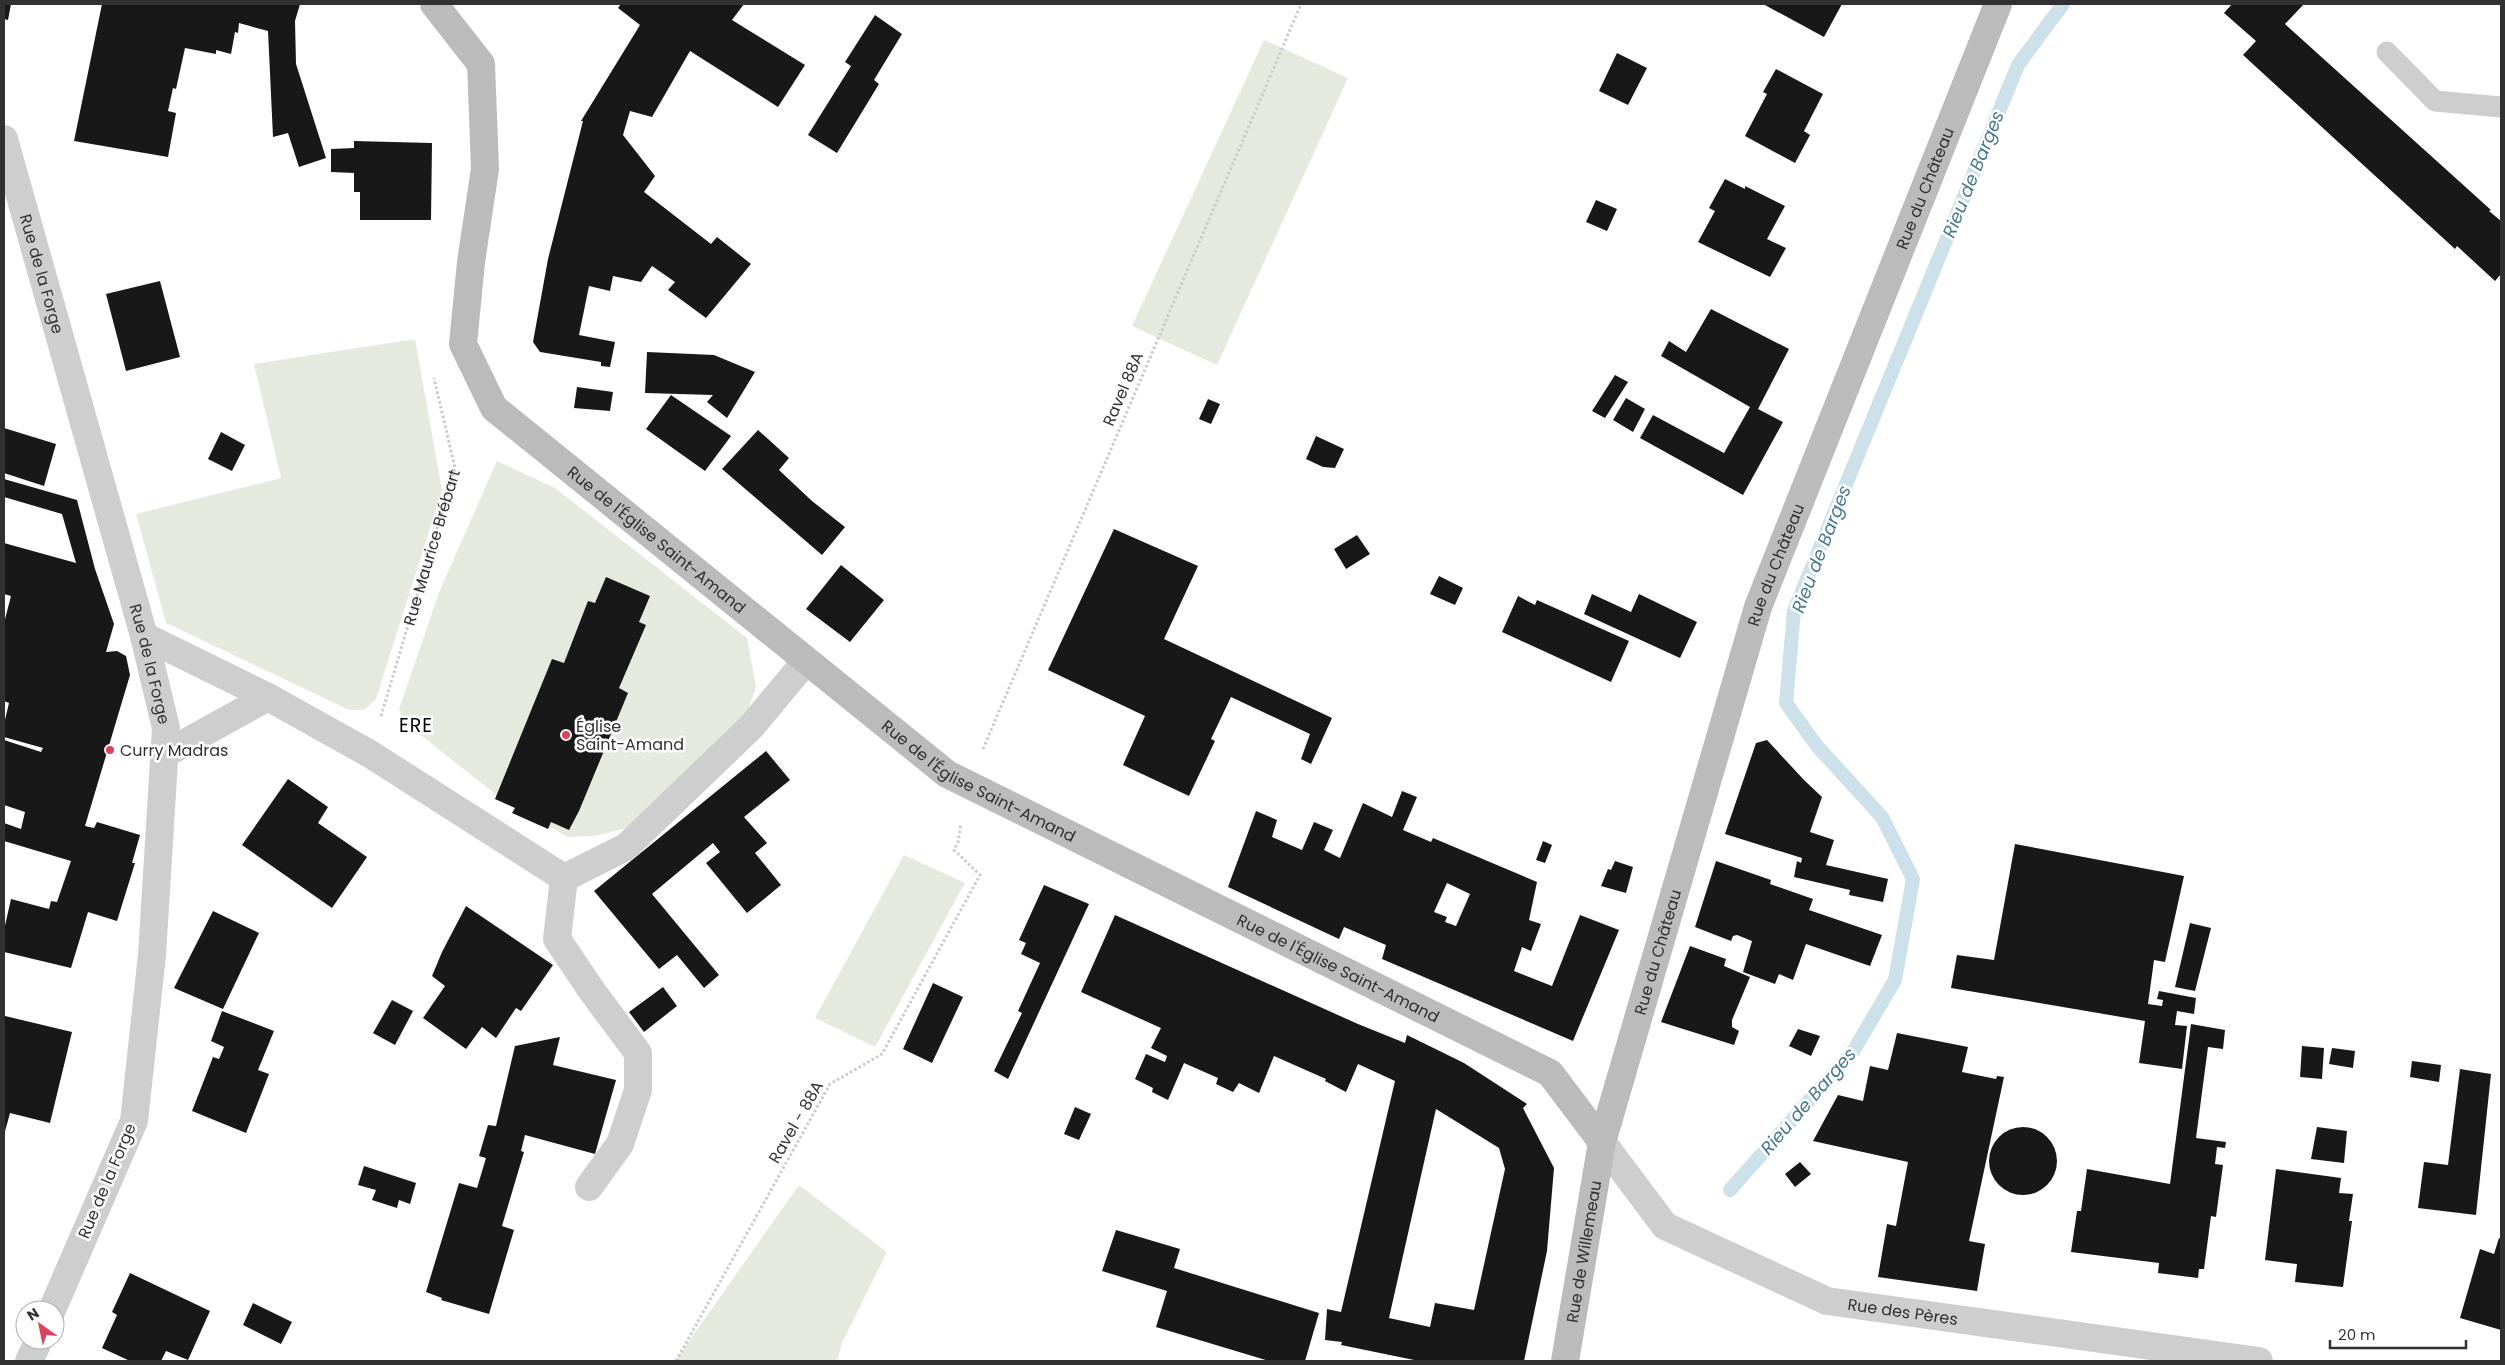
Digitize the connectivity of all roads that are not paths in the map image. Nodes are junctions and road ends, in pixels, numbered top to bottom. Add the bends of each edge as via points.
1 (434, 4) edge
2 (1998, 4) edge
3 (2387, 52) dead end
4 (2501, 107) edge
5 (4, 138) edge
6 (144, 636) junction
7 (806, 661) junction
8 (268, 697) junction
9 (165, 754) junction
10 (564, 878) junction
11 (1602, 1142) junction
12 (589, 1187) dead end
13 (56, 1300) edge
14 (1565, 1361) edge
15 (2259, 1361) edge

1 - 7 street, Rue de l'Église Saint-Amand via 481,64 484,169 463,344 494,408
2 - 11 street, Rue du Château via 1758,607
3 - 4 lane via 2435,101
5 - 6 street, Rue de la Forge
6 - 8 street
6 - 9 street, Rue de la Forge via 166,728
7 - 10 street via 751,727 626,847
7 - 11 street, Rue de l'Église Saint-Amand via 947,774 1550,1073
8 - 9 street
8 - 10 street via 370,754
9 - 13 street, Rue de la Forge via 152,955 134,1121
10 - 12 street via 557,938 638,1053 638,1090 620,1144
11 - 14 street, Rue de Willemeau
11 - 15 street, Rue des Pères via 1665,1226 1827,1301

